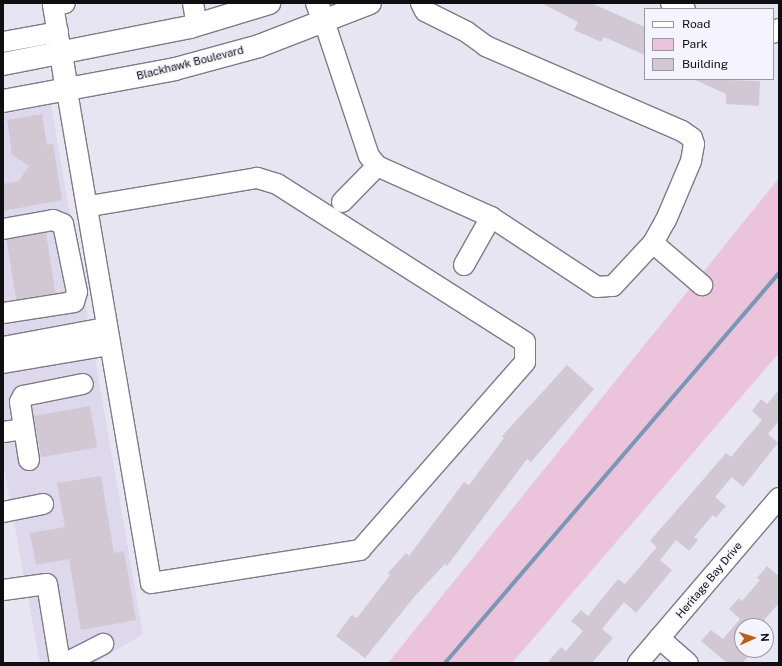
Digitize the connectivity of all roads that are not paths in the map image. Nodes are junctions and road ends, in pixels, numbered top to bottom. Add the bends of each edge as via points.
1 (193, 3) edge
2 (269, 3) edge
3 (370, 3) edge
4 (421, 3) edge
5 (672, 3) edge
6 (57, 4) edge
7 (683, 8) edge
8 (321, 12) edge
9 (197, 25) junction
10 (3, 42) edge
11 (60, 43) junction
12 (3, 64) edge
13 (67, 91) junction
14 (3, 101) edge
15 (377, 166) junction
16 (342, 202) dead end
17 (89, 206) junction
18 (491, 217) junction
19 (3, 229) edge
20 (653, 243) junction
21 (464, 265) dead end
22 (702, 284) dead end
23 (3, 313) edge
24 (108, 337) junction
25 (79, 342) junction
26 (3, 347) edge
27 (3, 363) edge
28 (83, 384) dead end
29 (24, 429) junction
30 (3, 432) edge
31 (29, 460) dead end
32 (779, 498) edge
33 (43, 504) dead end
34 (3, 512) edge
35 (3, 590) edge
36 (659, 638) junction
37 (103, 644) dead end
38 (60, 663) edge
39 (66, 663) edge
40 (638, 663) edge
41 (688, 663) edge

1 - 9 street
2 - 9 main road
3 - 8 main road, Blackhawk Boulevard
4 - 20 street via 425,11 467,32 486,46 682,131 692,138 694,144 691,161
5 - 7 street
6 - 11 street
8 - 13 main road, Blackhawk Boulevard via 259,46 175,69
8 - 15 street via 369,156
9 - 11 main road
10 - 11 street
11 - 12 main road
11 - 13 main road
13 - 14 main road, Blackhawk Boulevard
13 - 17 street via 67,102
15 - 16 street
15 - 18 street
17 - 24 street
17 - 24 street via 257,178 277,184 526,342 525,362 520,370 360,550 151,583
18 - 20 street via 602,288 618,282
18 - 21 street
19 - 23 street via 53,220 63,224 77,292 74,302
20 - 22 street
24 - 25 street
25 - 26 street
25 - 27 street
28 - 29 street via 23,396 20,402
29 - 30 street
29 - 31 street
32 - 36 street, Heritage Bay Drive
33 - 34 street
35 - 38 street via 46,584
36 - 40 street, Heritage Bay Drive
36 - 41 street
37 - 39 street

